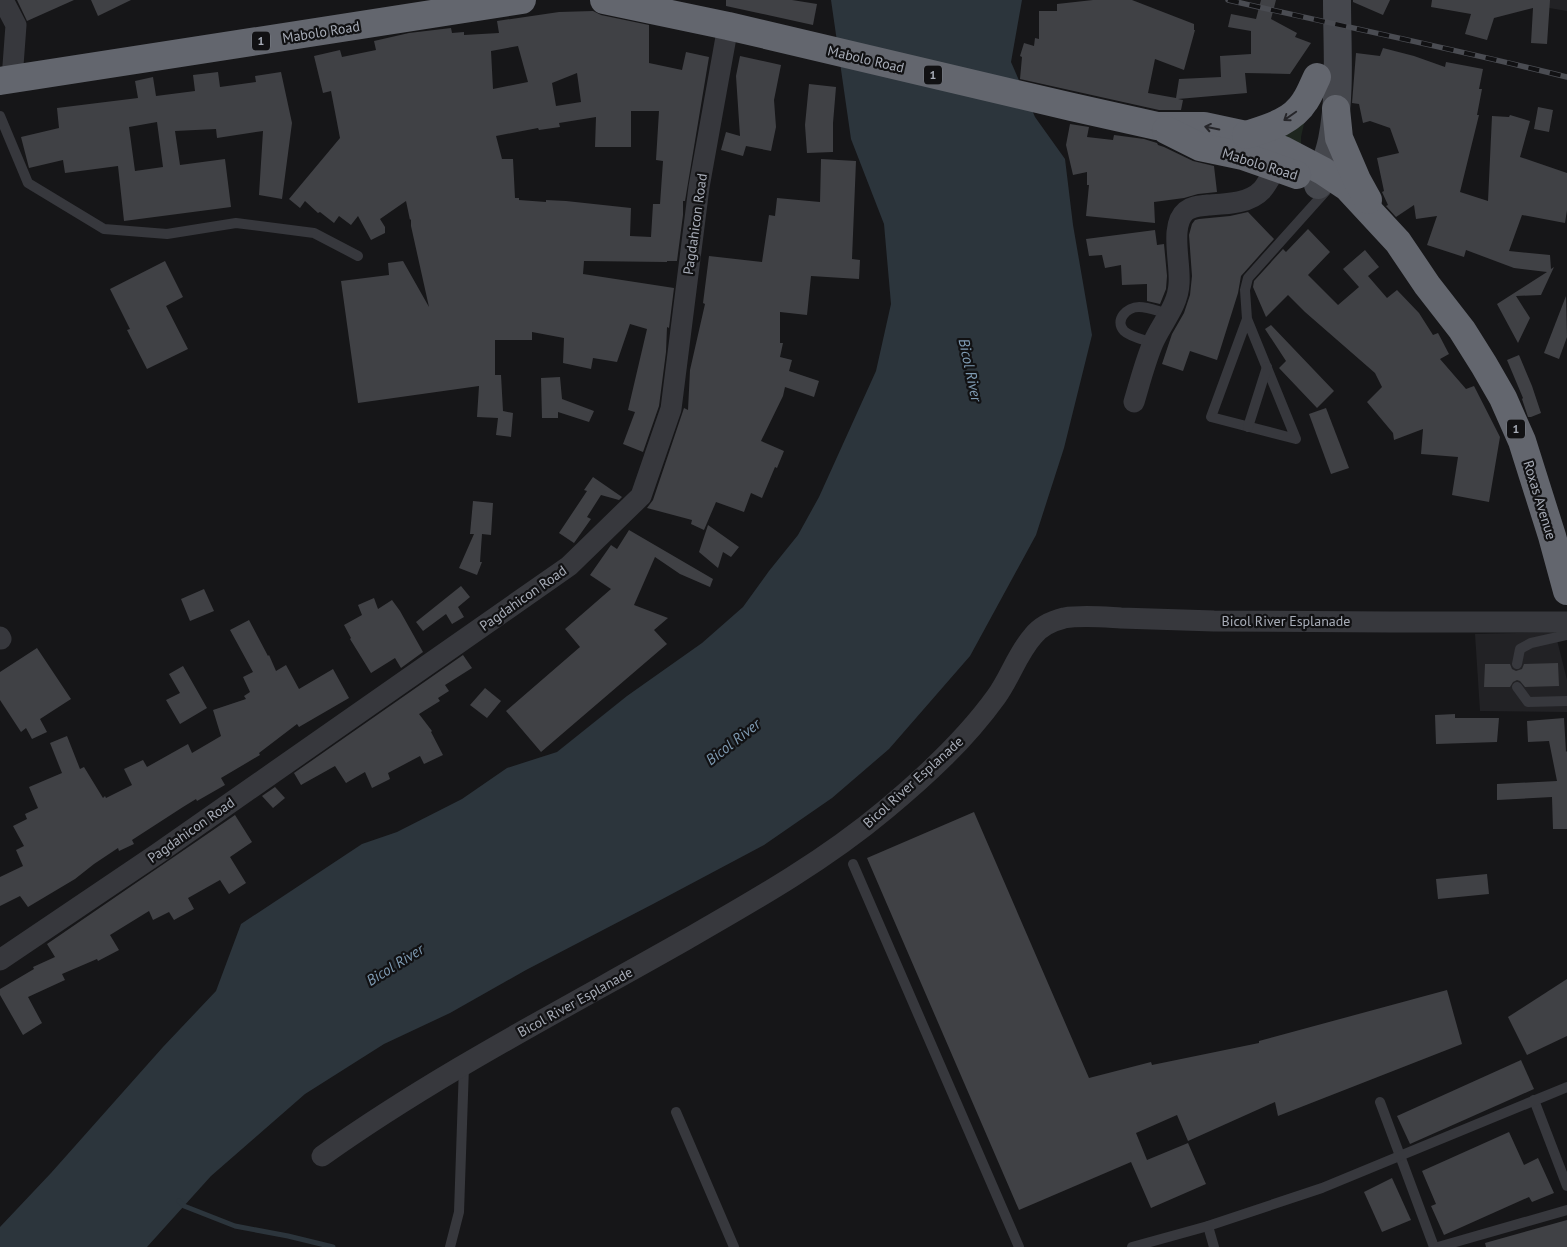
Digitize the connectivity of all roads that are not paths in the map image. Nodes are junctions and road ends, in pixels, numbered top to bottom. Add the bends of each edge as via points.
1 (4, 0) edge
2 (522, 0) edge
3 (604, 0) edge
4 (651, 5) edge
5 (1337, 13) edge
6 (728, 26) junction
7 (1317, 76) junction
8 (6, 80) edge
9 (1336, 109) junction
10 (0, 116) edge
11 (1157, 126) junction
12 (1246, 135) junction
13 (1276, 167) junction
14 (1318, 178) junction
15 (1382, 226) junction
16 (358, 256) dead end
17 (1427, 285) junction
18 (1169, 314) junction
19 (1247, 319) junction
20 (1153, 343) junction
21 (1267, 367) junction
22 (1134, 402) dead end
23 (1248, 427) junction
24 (1567, 591) edge
25 (1567, 622) edge
26 (1567, 635) edge
27 (1517, 664) dead end
28 (1517, 687) dead end
29 (1567, 701) edge
30 (853, 864) dead end
31 (0, 960) edge
32 (464, 1065) junction
33 (1567, 1088) edge
34 (1534, 1100) junction
35 (1380, 1102) dead end
36 (676, 1112) dead end
37 (322, 1156) dead end
38 (1401, 1157) junction
39 (1567, 1186) edge
40 (1567, 1210) edge
41 (1208, 1226) junction
42 (450, 1247) edge
43 (734, 1247) edge
44 (1019, 1247) edge
45 (1132, 1247) edge
46 (1214, 1247) edge
47 (1436, 1247) edge

1 - 8 street via 16,26
2 - 8 highway, Mabolo Road / 1
3 - 4 highway, Mabolo Road / 1
4 - 6 highway, Mabolo Road / 1
5 - 7 main road
5 - 9 main road
6 - 11 highway, Mabolo Road / 1
6 - 31 street, Pagdahicon Road via 699,187 671,409 642,496 569,566
7 -> 12 highway via 1296,113 1275,126
7 - 14 main road
9 - 14 main road via 1332,141
9 - 15 highway via 1339,138 1347,159
10 - 16 lane via 28,183 104,229 167,234 236,223 314,233
12 -> 11 highway, Mabolo Road / 1 via 1204,126
11 - 13 highway, Mabolo Road / 1 via 1200,147
12 - 14 highway, Mabolo Road / 1 via 1283,150
13 - 14 highway, Mabolo Road / 1
13 - 18 street via 1262,190 1252,198 1194,207 1179,219 1176,234 1179,287
14 - 15 highway, Roxas Avenue / 1 via 1348,187
14 - 17 highway, Roxas Avenue / 1 via 1387,257
14 - 19 lane via 1248,278 1245,290
15 - 17 highway, Roxas Avenue / 1 via 1398,242
17 - 24 highway, Roxas Avenue / 1 via 1462,330 1503,398 1522,441
18 - 20 street
18 - 20 lane via 1139,307 1125,312 1121,326 1125,332
19 - 21 lane
19 - 23 lane via 1211,417
20 - 22 street
21 - 23 lane
21 - 23 lane via 1296,439
25 - 32 street, Bicol River Esplanade via 1300,622 1094,617 1065,618 1048,623 1034,633 1001,690 970,731 886,810 841,845 738,909
26 - 27 lane via 1530,643 1520,650
28 - 29 lane via 1528,702
30 - 44 lane
32 - 37 street, Bicol River Esplanade
32 - 42 lane via 459,1212
33 - 34 lane
34 - 38 lane
34 - 39 lane
35 - 38 lane
36 - 43 lane
38 - 41 lane via 1322,1188
38 - 47 lane
40 - 47 lane
41 - 45 lane
41 - 46 lane

